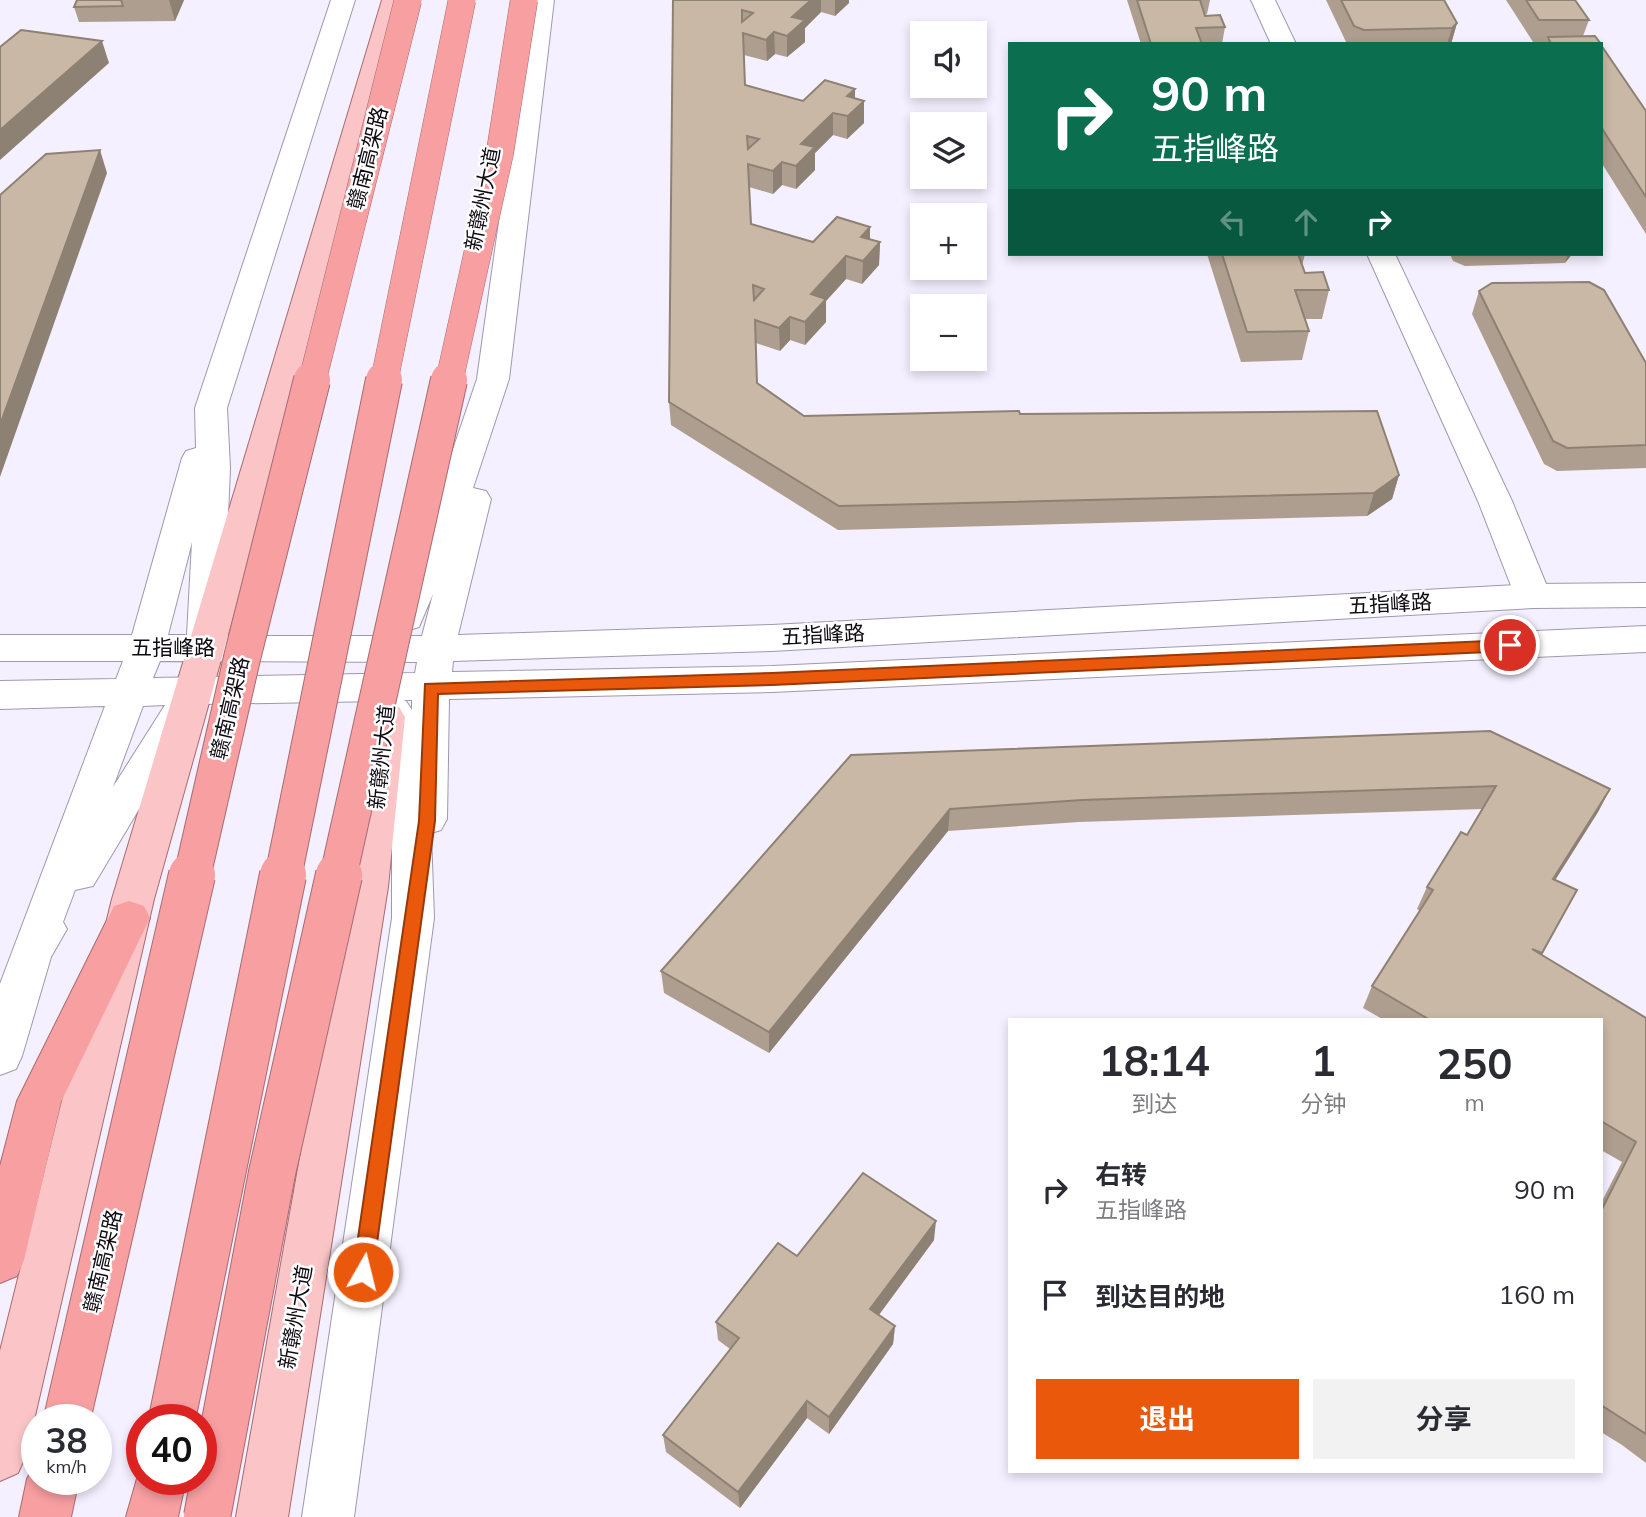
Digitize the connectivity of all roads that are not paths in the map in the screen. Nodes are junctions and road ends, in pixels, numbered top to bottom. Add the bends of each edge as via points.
1 (343, 0) edge
2 (394, 0) edge
3 (408, 0) edge
4 (462, 0) edge
5 (522, 0) edge
6 (542, 0) edge
7 (1264, 0) edge
8 (1283, 42) edge
9 (1382, 256) edge
10 (493, 379) junction
11 (211, 408) junction
12 (1533, 596) junction
13 (1646, 596) edge
14 (1646, 639) edge
15 (0, 648) edge
16 (204, 648) junction
17 (146, 649) junction
18 (437, 649) junction
19 (405, 675) junction
20 (192, 692) junction
21 (130, 694) junction
22 (0, 695) edge
23 (129, 918) junction
24 (31, 952) junction
25 (0, 1056) edge
26 (0, 1260) edge
27 (70, 1404) edge
28 (175, 1404) edge
29 (0, 1455) edge
30 (50, 1495) edge
31 (157, 1495) edge
32 (45, 1517) edge
33 (152, 1517) edge
34 (207, 1517) edge
35 (262, 1517) edge
36 (328, 1517) edge

1 - 11 street
2 - 16 main road
3 - 27 highway, 赣南高架路, bridge via 242,658
4 - 28 highway, bridge
5 - 19 main road, 新赣州大道 via 442,414
5 - 34 highway, bridge via 500,152 272,1173
6 - 10 street
7 - 8 street
9 - 12 street via 1495,501
10 - 18 street via 478,483
10 - 19 street
11 - 16 street via 213,468
11 - 17 street
12 - 13 street, 五指峰路
12 - 18 street, 五指峰路 via 772,638
14 - 19 street, 五指峰路 via 772,679
15 - 17 street, 五指峰路
16 - 17 street, 五指峰路
16 - 19 street, 五指峰路
16 - 20 main road
17 - 21 street
18 - 19 street
19 - 20 street, 五指峰路
19 - 35 main road, 新赣州大道
19 - 36 street via 413,918
20 - 21 street, 五指峰路
20 - 23 main road
20 - 24 street
21 - 22 street, 五指峰路
21 - 24 street
23 - 26 highway via 39,1101
23 - 29 main road
24 - 25 street
30 - 32 highway
31 - 33 highway

